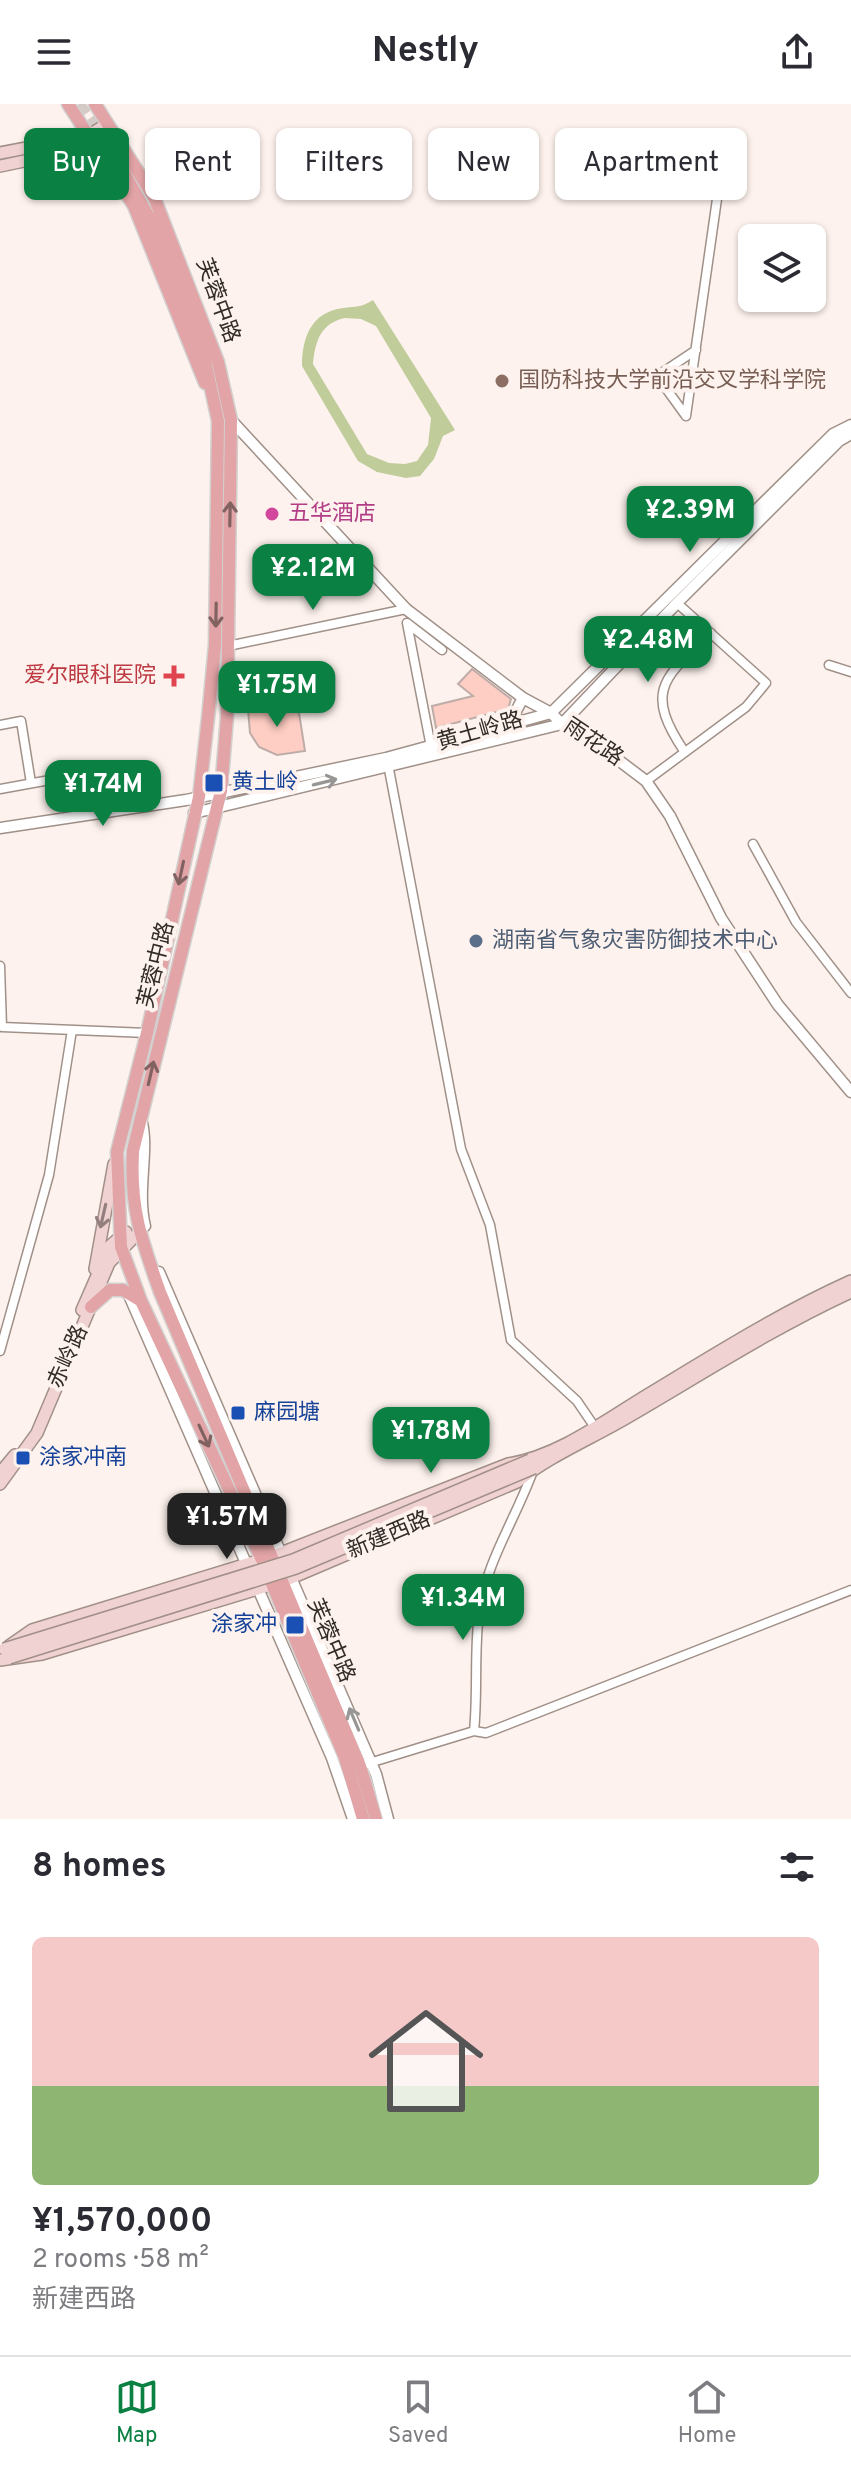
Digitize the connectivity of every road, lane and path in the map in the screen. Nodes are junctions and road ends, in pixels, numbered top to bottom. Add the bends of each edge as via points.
1 (68, 104) edge
2 (95, 104) edge
3 (84, 128) edge
4 (109, 128) edge
5 (24, 150) edge
6 (0, 153) edge
7 (129, 158) tunnel mouth
8 (24, 159) edge
9 (0, 166) edge
10 (129, 182) edge
11 (129, 200) edge
12 (717, 200) edge
13 (696, 350) junction
14 (214, 397) junction
15 (231, 420) junction
16 (851, 425) edge
17 (851, 434) edge
18 (677, 603) junction
19 (406, 609) junction
20 (711, 633) junction
21 (228, 646) junction
22 (442, 650) dead end
23 (829, 665) dead end
24 (851, 672) edge
25 (523, 698) junction
26 (551, 713) junction
27 (509, 724) junction
28 (562, 724) junction
29 (0, 725) edge
30 (431, 747) junction
31 (684, 751) junction
32 (388, 762) junction
33 (646, 781) junction
34 (31, 783) junction
35 (0, 789) edge
36 (221, 791) junction
37 (199, 797) junction
38 (217, 809) junction
39 (96, 811) junction
40 (194, 813) junction
41 (0, 828) edge
42 (753, 844) dead end
43 (0, 966) edge
44 (851, 993) edge
45 (72, 1030) junction
46 (147, 1033) junction
47 (851, 1092) edge
48 (141, 1117) junction
49 (117, 1152) junction
50 (138, 1229) junction
51 (121, 1241) junction
52 (851, 1281) edge
53 (94, 1282) junction
54 (851, 1292) edge
55 (128, 1293) junction
56 (141, 1301) junction
57 (91, 1307) junction
58 (0, 1351) edge
59 (594, 1426) junction
60 (532, 1464) junction
61 (0, 1473) edge
62 (0, 1484) edge
63 (272, 1557) junction
64 (247, 1565) junction
65 (282, 1581) junction
66 (258, 1589) junction
67 (851, 1590) edge
68 (3, 1654) edge
69 (474, 1731) junction
70 (366, 1764) junction
71 (353, 1819) edge
72 (363, 1819) edge
73 (376, 1819) edge
74 (388, 1819) edge

1 - 3 main road
2 - 4 main road, 芙蓉中路
5 - 6 main road
7 - 15 main road, 芙蓉中路 via 154,197 183,265 218,362
8 - 9 main road
10 - 14 main road, 芙蓉中路 via 155,228
11 - 14 main road
12 - 13 street
13 - 13 street via 657,376 686,416 694,363
14 -> 37 main road, 芙蓉中路 via 215,645
15 - 19 street, 雨花路
21 -> 15 main road, 芙蓉中路
16 - 26 street, 黄土岭路 via 833,434
17 - 18 street
18 - 20 street
18 - 28 street
19 - 21 street
19 - 25 street, 雨花路
20 - 31 street via 664,682 662,707
20 - 31 street via 766,683 746,707
21 - 36 main road, 芙蓉中路
22 - 30 street via 407,623
23 - 24 street
25 - 26 street, 雨花路
25 - 27 street
26 - 27 street, 黄土岭路
26 - 28 street, 雨花路
27 - 30 street, 黄土岭路
28 - 32 street, 黄土岭路
28 - 33 street, 雨花路
29 - 34 street via 21,721
30 - 32 street, 黄土岭路
31 - 33 street
32 - 36 street, 黄土岭路
38 -> 32 street, 黄土岭路
32 - 59 street via 461,1149 490,1225 511,1340 577,1401
33 - 47 street, 雨花路 via 753,968
34 - 35 street
34 - 39 street via 88,773
36 - 37 street, 黄土岭路
36 - 38 main road, 芙蓉中路
37 - 39 street, 黄土岭路
37 - 40 main road, 芙蓉中路
38 - 40 street, 黄土岭路
48 -> 38 main road, 芙蓉中路
39 - 41 street, 黄土岭路
40 -> 46 main road, 芙蓉中路
42 - 44 street via 796,922
43 - 45 street via 2,1027
45 - 46 street
45 - 58 street via 49,1175
46 - 49 main road, 芙蓉中路
48 - 50 main road, 芙蓉中路 via 131,1186
48 - 63 street via 143,1220 156,1267
49 - 51 main road, 芙蓉中路
49 -> 53 main road, 赤岭路
50 - 51 main road, 赤岭路
50 - 63 main road, 芙蓉中路
51 - 53 main road, 赤岭路 via 110,1246
51 - 56 main road, 芙蓉中路
51 - 57 main road, 赤岭路
52 - 59 main road, 新建西路 via 790,1308
53 - 61 main road, 赤岭路 via 28,1438
54 - 60 main road, 新建西路 via 795,1317 633,1415
55 - 56 main road
55 - 57 main road via 110,1290
55 - 64 street
56 -> 63 main road, 芙蓉中路
57 - 62 main road, 赤岭路 via 37,1433
59 - 60 main road, 新建西路
60 - 63 main road, 新建西路 via 508,1464
60 - 65 main road, 新建西路 via 517,1482
60 - 68 main road, 新建西路, bridge via 293,1560
60 - 69 street via 525,1495 493,1560 479,1613
63 - 64 main road, 新建西路
63 - 65 main road, 芙蓉中路
64 - 66 street
64 - 68 main road, 新建西路 via 32,1630
65 - 66 main road, 新建西路
70 -> 65 main road, 芙蓉中路
65 - 72 main road, 芙蓉中路
66 - 68 main road, 新建西路 via 42,1654
66 - 71 street
67 - 69 street via 486,1733
69 - 70 street
70 - 73 main road, 芙蓉中路
70 - 74 street

